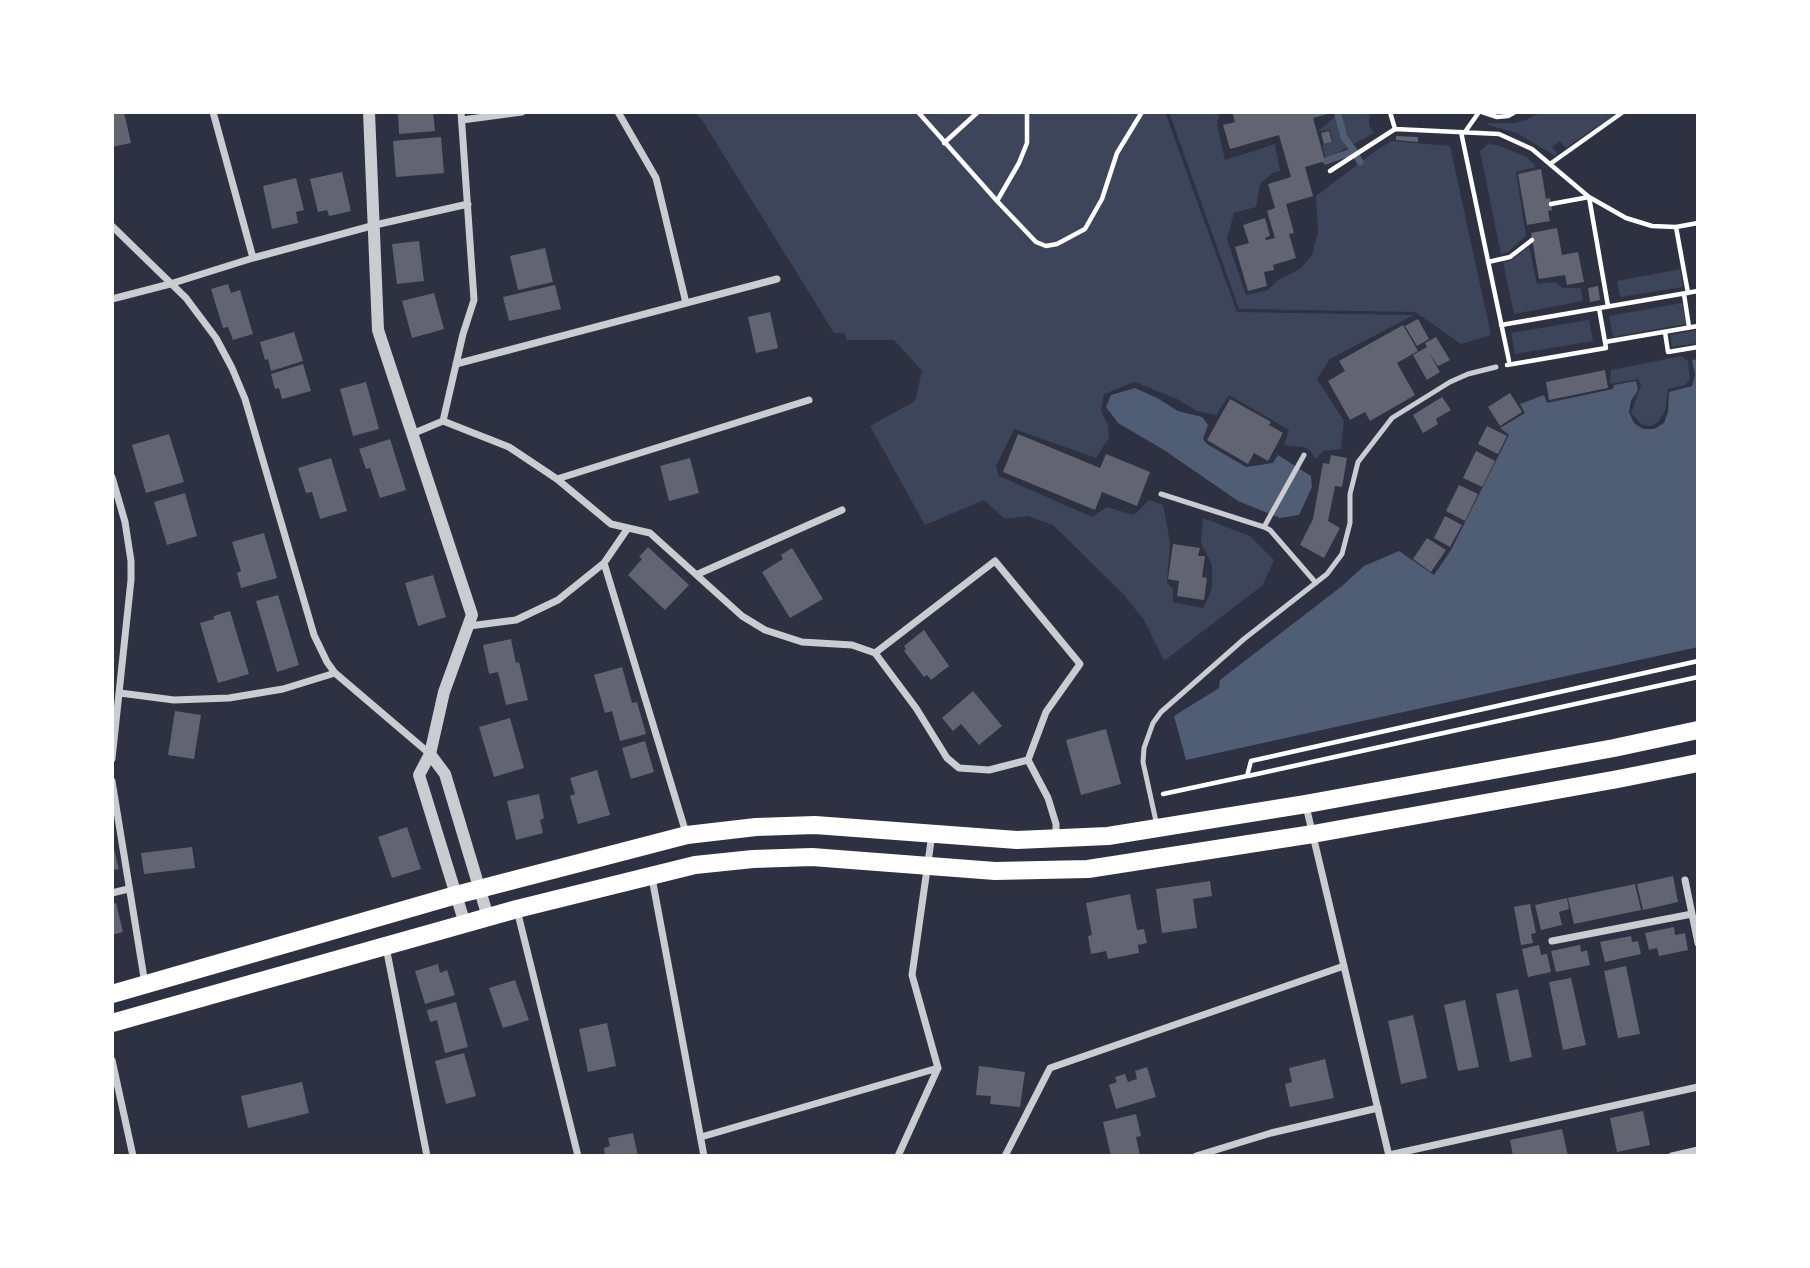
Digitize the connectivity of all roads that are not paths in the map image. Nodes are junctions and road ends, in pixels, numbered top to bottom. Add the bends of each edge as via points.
1 (213, 112) edge
2 (369, 112) edge
3 (522, 112) edge
4 (618, 112) edge
5 (461, 116) edge
6 (468, 204) junction
7 (375, 225) junction
8 (112, 226) edge
9 (253, 258) junction
10 (777, 279) dead end
11 (170, 284) junction
12 (112, 299) edge
13 (686, 303) junction
14 (456, 364) junction
15 (1496, 367) road end
16 (809, 400) dead end
17 (443, 421) junction
18 (411, 434) junction
19 (1304, 455) dead end
20 (112, 477) edge
21 (557, 478) junction
22 (1161, 494) dead end
23 (842, 510) dead end
24 (1264, 527) junction
25 (628, 528) junction
26 (604, 563) junction
27 (698, 574) junction
28 (1315, 583) junction
29 (470, 626) junction
30 (875, 653) junction
31 (335, 673) junction
32 (120, 693) junction
33 (1698, 730) edge
34 (430, 754) junction
35 (112, 759) edge
36 (1027, 760) junction
37 (1698, 763) edge
38 (112, 781) edge
39 (1306, 804) junction
40 (1158, 830) junction
41 (932, 834) junction
42 (1313, 834) junction
43 (687, 835) junction
44 (1057, 840) junction
45 (927, 866) junction
46 (651, 874) junction
47 (1685, 880) dead end
48 (128, 889) junction
49 (480, 889) junction
50 (112, 893) edge
51 (456, 895) junction
52 (517, 909) junction
53 (1692, 914) junction
54 (488, 917) junction
55 (465, 924) junction
56 (1552, 941) dead end
57 (1698, 943) edge
58 (386, 946) junction
59 (1344, 966) junction
60 (145, 985) junction
61 (112, 994) edge
62 (112, 1023) edge
63 (112, 1060) edge
64 (938, 1068) junction
65 (1698, 1087) edge
66 (1378, 1108) junction
67 (701, 1137) junction
68 (1698, 1150) edge
69 (1389, 1155) edge
70 (133, 1156) edge
71 (427, 1156) edge
72 (578, 1156) edge
73 (704, 1156) edge
74 (898, 1156) edge
75 (1006, 1156) edge
76 (1196, 1156) edge
77 (1671, 1156) edge

1 - 9 street
2 - 7 street
3 - 5 street
4 - 13 street via 656,178
5 - 6 street
6 - 7 street
6 - 14 street via 474,300
7 - 9 street
7 - 18 street via 378,330
8 - 11 street
9 - 11 street
10 - 13 street
11 - 12 street
11 - 31 street via 207,324 239,383 314,635
13 - 14 street
14 - 17 street
15 - 28 lane via 1450,382 1392,418 1374,438 1358,462 1342,554
16 - 21 street
17 - 18 street
17 - 21 street via 509,447
18 - 29 street via 472,615
19 - 24 lane
20 - 32 street via 131,561
21 - 25 street via 611,524
22 - 24 lane
23 - 27 street
24 - 28 lane
25 - 26 street
25 - 27 street via 650,533
26 - 29 street via 545,608 508,622
26 - 43 street
27 - 30 street via 743,616 777,636 852,645
28 - 40 lane via 1244,639 1153,723 1143,762
29 - 34 street via 444,692
30 - 36 street via 947,758 959,768 989,770
30 - 36 street via 995,561 1080,664 1046,712
31 - 32 street via 229,698 174,699
31 - 34 street
32 - 35 street
33 - 39 main road
34 - 49 street via 445,774
34 - 51 street via 419,775
36 - 44 street via 1048,798
37 - 42 main road
38 - 48 street
39 - 40 main road
39 - 42 street
40 - 44 main road
41 - 43 main road via 796,825
41 - 44 main road
41 - 45 street
42 - 45 main road via 1088,869 1016,872
42 - 59 street
43 - 49 main road
45 - 46 main road via 773,858
45 - 64 street via 912,975
46 - 52 main road
46 - 67 street
47 - 53 street
48 - 50 street
48 - 60 street
49 - 51 main road
49 - 54 street
51 - 55 street
51 - 60 main road
52 - 54 main road
52 - 72 street
53 - 56 street
53 - 57 street
54 - 55 main road
55 - 58 main road
58 - 62 main road
58 - 71 street
59 - 66 street
59 - 75 street via 1050,1068
60 - 61 main road
63 - 70 street
64 - 67 street
64 - 74 street
65 - 69 street
66 - 69 street
66 - 76 street
67 - 73 street
68 - 77 street

